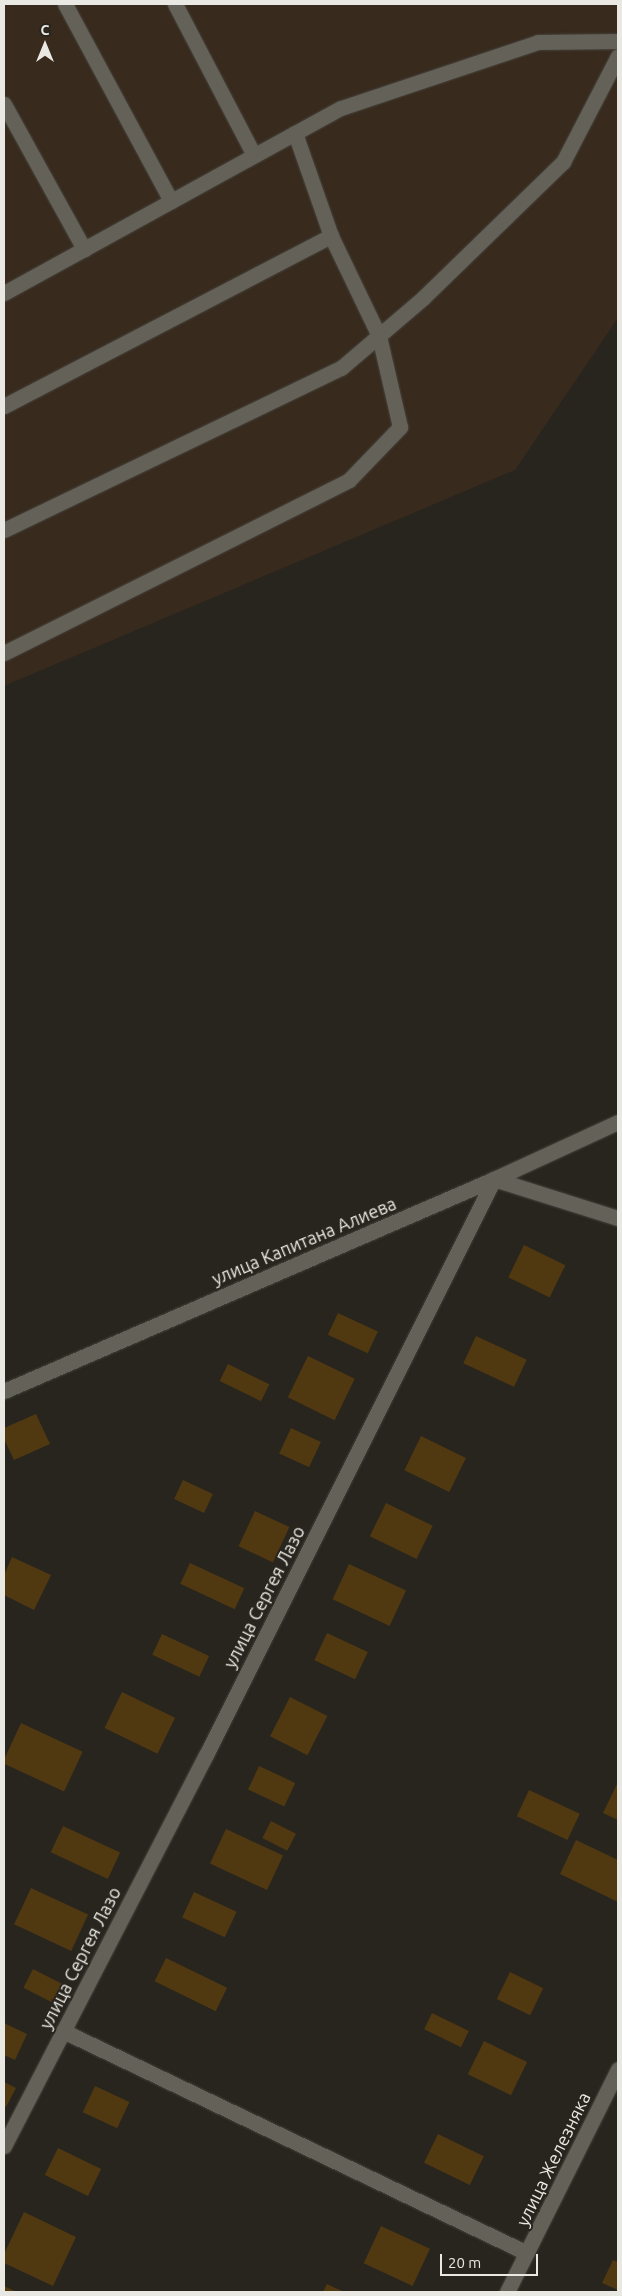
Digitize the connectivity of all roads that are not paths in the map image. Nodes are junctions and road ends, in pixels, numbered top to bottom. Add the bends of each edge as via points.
1 (65, 4) edge
2 (175, 4) edge
3 (618, 41) edge
4 (618, 56) edge
5 (4, 104) edge
6 (295, 133) junction
7 (254, 155) junction
8 (171, 201) junction
9 (331, 236) junction
10 (84, 249) junction
11 (4, 292) edge
12 (380, 336) junction
13 (4, 406) edge
14 (4, 530) edge
15 (4, 653) edge
16 (618, 1122) edge
17 (494, 1179) junction
18 (618, 1218) edge
19 (4, 1391) edge
20 (63, 2031) junction
21 (618, 2069) edge
22 (4, 2146) edge
23 (527, 2253) junction
24 (507, 2292) edge

1 - 8 lane
2 - 7 lane
3 - 6 lane via 538,42 341,108
4 - 12 lane via 563,162
5 - 10 lane
6 - 7 lane
6 - 9 lane
7 - 8 lane
8 - 10 lane
9 - 12 lane
9 - 13 lane
10 - 11 lane
12 - 14 lane via 341,368
12 - 15 lane via 400,427 349,480
16 - 17 lane, улица Капитана Алиева
17 - 18 lane
17 - 19 lane, улица Капитана Алиева
17 - 20 lane, улица Сергея Лазо via 210,1746
20 - 22 lane, улица Сергея Лазо
20 - 23 lane
21 - 23 lane, улица Железняка
23 - 24 lane, улица Железняка

